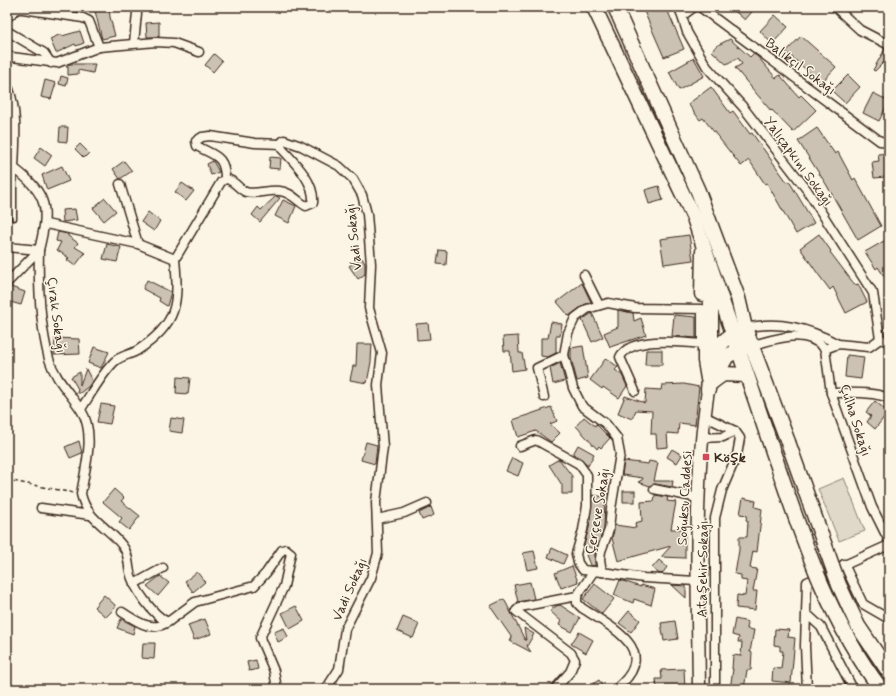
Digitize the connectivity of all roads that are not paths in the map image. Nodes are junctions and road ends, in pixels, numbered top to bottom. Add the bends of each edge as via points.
1 (136, 7) edge
2 (594, 7) edge
3 (615, 7) edge
4 (679, 7) edge
5 (694, 7) edge
6 (700, 7) edge
7 (835, 7) edge
8 (42, 9) edge
9 (682, 16) junction
10 (7, 18) edge
11 (7, 31) edge
12 (134, 43) junction
13 (889, 46) edge
14 (99, 47) junction
15 (199, 52) dead end
16 (7, 58) edge
17 (51, 63) junction
18 (7, 89) edge
19 (889, 142) edge
20 (280, 144) junction
21 (14, 168) junction
22 (225, 179) junction
23 (120, 184) dead end
24 (14, 218) dead end
25 (46, 224) junction
26 (138, 244) junction
27 (704, 246) junction
28 (7, 247) edge
29 (39, 250) junction
30 (175, 259) junction
31 (711, 265) junction
32 (584, 275) dead end
33 (9, 278) edge
34 (600, 305) junction
35 (702, 309) junction
36 (739, 331) junction
37 (880, 339) junction
38 (889, 342) edge
39 (702, 344) junction
40 (838, 344) junction
41 (753, 345) junction
42 (825, 349) junction
43 (738, 350) junction
44 (564, 355) junction
45 (711, 360) junction
46 (746, 375) junction
47 (710, 386) junction
48 (635, 391) dead end
49 (831, 393) junction
50 (544, 397) dead end
51 (889, 399) edge
52 (81, 409) junction
53 (704, 416) junction
54 (735, 431) junction
55 (702, 438) junction
56 (520, 446) dead end
57 (654, 489) dead end
58 (698, 498) junction
59 (427, 503) dead end
60 (41, 508) dead end
61 (90, 515) junction
62 (377, 519) junction
63 (889, 541) edge
64 (889, 545) edge
65 (844, 564) junction
66 (163, 568) dead end
67 (594, 571) junction
68 (602, 572) junction
69 (696, 581) junction
70 (134, 584) junction
71 (577, 596) junction
72 (122, 612) dead end
73 (807, 614) junction
74 (889, 619) edge
75 (168, 622) junction
76 (889, 672) edge
77 (277, 689) edge
78 (326, 689) edge
79 (555, 689) edge
80 (616, 689) edge
81 (699, 689) edge
82 (715, 689) edge
83 (807, 689) edge
84 (853, 689) edge
85 (881, 689) edge

1 - 12 street
2 - 27 highway via 683,193
3 - 36 highway via 698,191 738,298
4 - 9 street, Yalıçapkını Sokağı
5 - 9 street
6 - 19 street, Balıkçıl Sokağı via 880,141
7 - 13 street via 860,30
8 - 10 street via 17,9
8 - 14 street via 89,21
9 - 37 street, Yalıçapkını Sokağı via 687,32 706,67 743,107 807,190 864,277 873,293
11 - 17 street via 44,53
12 - 14 street
12 - 15 street via 174,43
14 - 17 street
16 - 17 street
18 - 21 street via 12,96 15,124
20 - 22 street, Vadi Sokağı via 243,142 210,136 199,138 196,141 197,146 213,154 223,164
20 - 22 street via 307,179 313,198 311,205 304,205 288,193 279,190 248,192 240,189 231,180
20 - 62 street, Vadi Sokağı via 284,140 289,141 339,166 357,185 366,205 371,264 369,308 382,353 378,385 383,447 376,502
21 - 24 lane
21 - 25 street via 41,194
22 - 30 street
23 - 26 street
25 - 26 street
25 - 29 street, Çırak Sokağı
26 - 30 street
27 - 31 highway
27 - 35 highway
28 - 29 street
29 - 33 street
29 - 52 street, Çırak Sokağı via 38,286 49,359 59,381
30 - 52 street via 178,291 174,311 161,333 134,354 114,361
31 - 36 highway
31 - 45 highway
32 - 34 street
34 - 35 street, Çerçeve Sokağı via 608,303 635,308
34 - 44 street, Çerçeve Sokağı via 586,308 575,318 568,333
35 - 39 street, Soğuksu Caddesi
36 - 40 street via 761,324 790,326 818,333
36 - 41 highway
36 - 43 highway
36 - 45 highway via 718,345
37 - 38 street
37 - 40 street via 869,347
39 - 47 street, Soğuksu Caddesi via 704,372
39 - 48 street via 664,341 630,347 623,351 620,357
40 - 42 street
41 - 42 street via 782,337 797,336 820,342
41 - 43 highway
41 - 76 highway, bridge via 839,585 858,626
42 - 49 street, Çulha Sokağı
43 - 46 highway
43 - 47 highway via 727,356
44 - 50 street via 537,368
44 - 68 street, Çerçeve Sokağı via 573,388 582,406 606,424 617,438 620,454 609,530 601,551
45 - 47 highway
46 - 47 highway via 723,374
46 - 85 highway, bridge via 806,547 832,608 851,645
47 - 53 main road, Soğuksu Caddesi
49 - 51 street via 862,394
49 - 63 street, Çulha Sokağı via 872,507
52 - 61 street, Çırak Sokağı via 87,428 88,446 81,494
53 - 54 street
53 - 55 main road, Soğuksu Caddesi
54 - 55 street via 723,437
54 - 82 street, Ataşehir Sokağı via 740,438 737,455 722,490 715,518
55 - 58 main road, Soğuksu Caddesi
56 - 67 street via 536,440 579,464 587,475 583,530 576,554 583,570
57 - 58 street
58 - 69 main road, Soğuksu Caddesi
59 - 62 street via 404,513
60 - 61 street
61 - 70 street via 112,534 123,548
62 - 78 street, Vadi Sokağı via 376,564 368,586 348,622 339,669
64 - 65 street
65 - 73 street via 807,582
65 - 74 street via 864,604
66 - 70 street
67 - 68 street
67 - 71 street
68 - 69 street, Çerçeve Sokağı
69 - 81 main road, Soğuksu Caddesi
70 - 75 street via 152,610
71 - 79 street via 520,607 516,611 571,653 576,660 570,672
71 - 80 street via 577,603 582,608 622,633 636,656 631,671
72 - 75 street via 151,627
73 - 83 street
73 - 84 street via 820,627
75 - 77 street via 195,602 254,586 282,550 289,551 291,556 284,586 260,638 274,671

